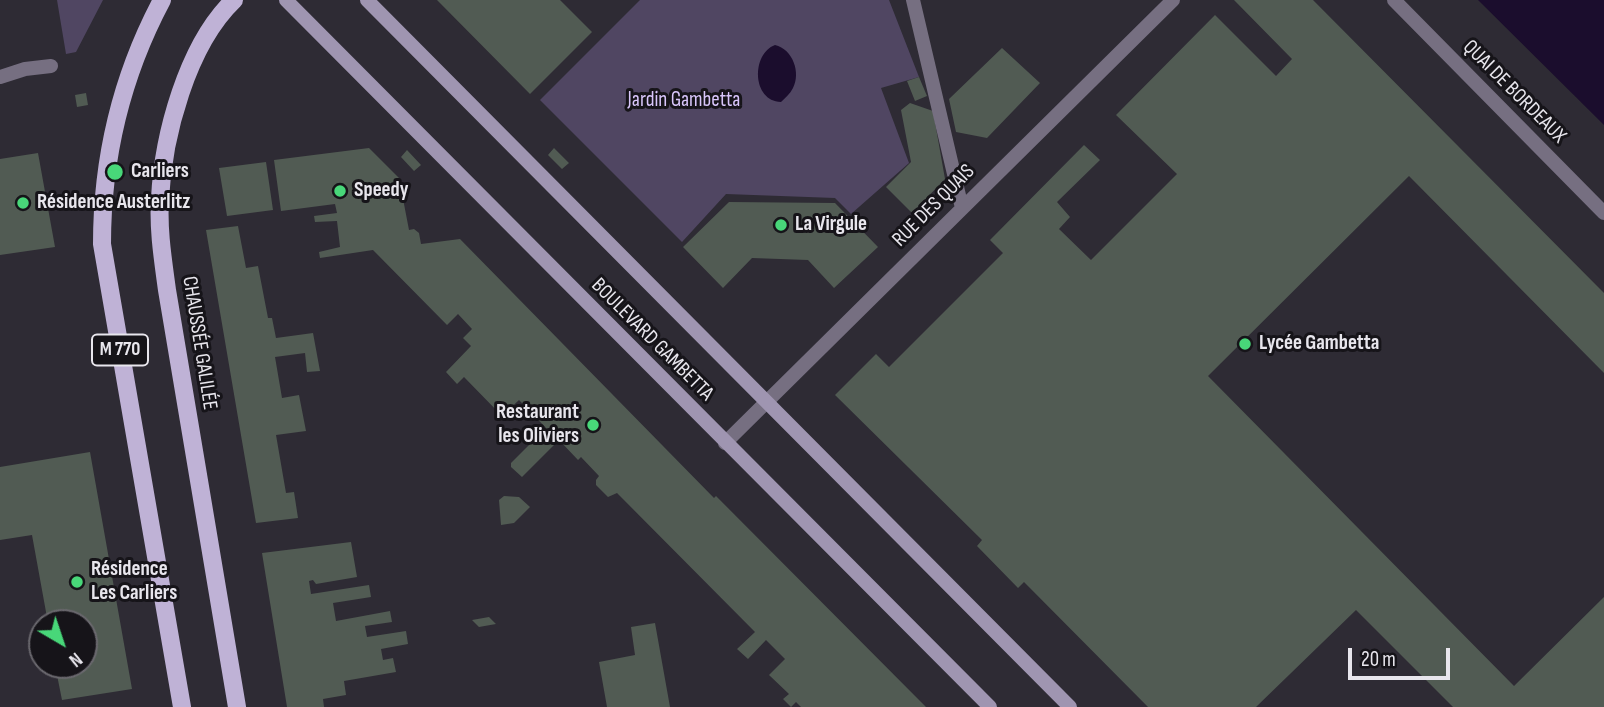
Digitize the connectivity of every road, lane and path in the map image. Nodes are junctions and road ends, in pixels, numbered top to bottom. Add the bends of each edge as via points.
1 (162, 0) edge
2 (233, 0) edge
3 (286, 0) edge
4 (367, 0) edge
5 (913, 0) edge
6 (1173, 0) edge
7 (1394, 0) edge
8 (51, 66) dead end
9 (0, 77) edge
10 (962, 208) junction
11 (1604, 213) edge
12 (765, 403) junction
13 (725, 443) junction
14 (182, 707) edge
15 (237, 707) edge
16 (990, 707) edge
17 (1070, 707) edge

1 - 14 main road, M 770 via 128,75 112,131 102,244
2 - 15 main road, CHAUSSÉE GALILÉE / M 770 via 214,22 188,75 167,142 159,200 167,290
3 - 13 main road, BOULEVARD GAMBETTA
4 - 12 main road, BOULEVARD GAMBETTA
5 - 10 street
6 - 10 street, RUE DES QUAIS
7 - 11 street, QUAI DE BORDEAUX
8 - 9 street
10 - 12 street, RUE DES QUAIS
12 - 13 street, RUE DES QUAIS
12 - 17 main road, BOULEVARD GAMBETTA
13 - 16 main road, BOULEVARD GAMBETTA

